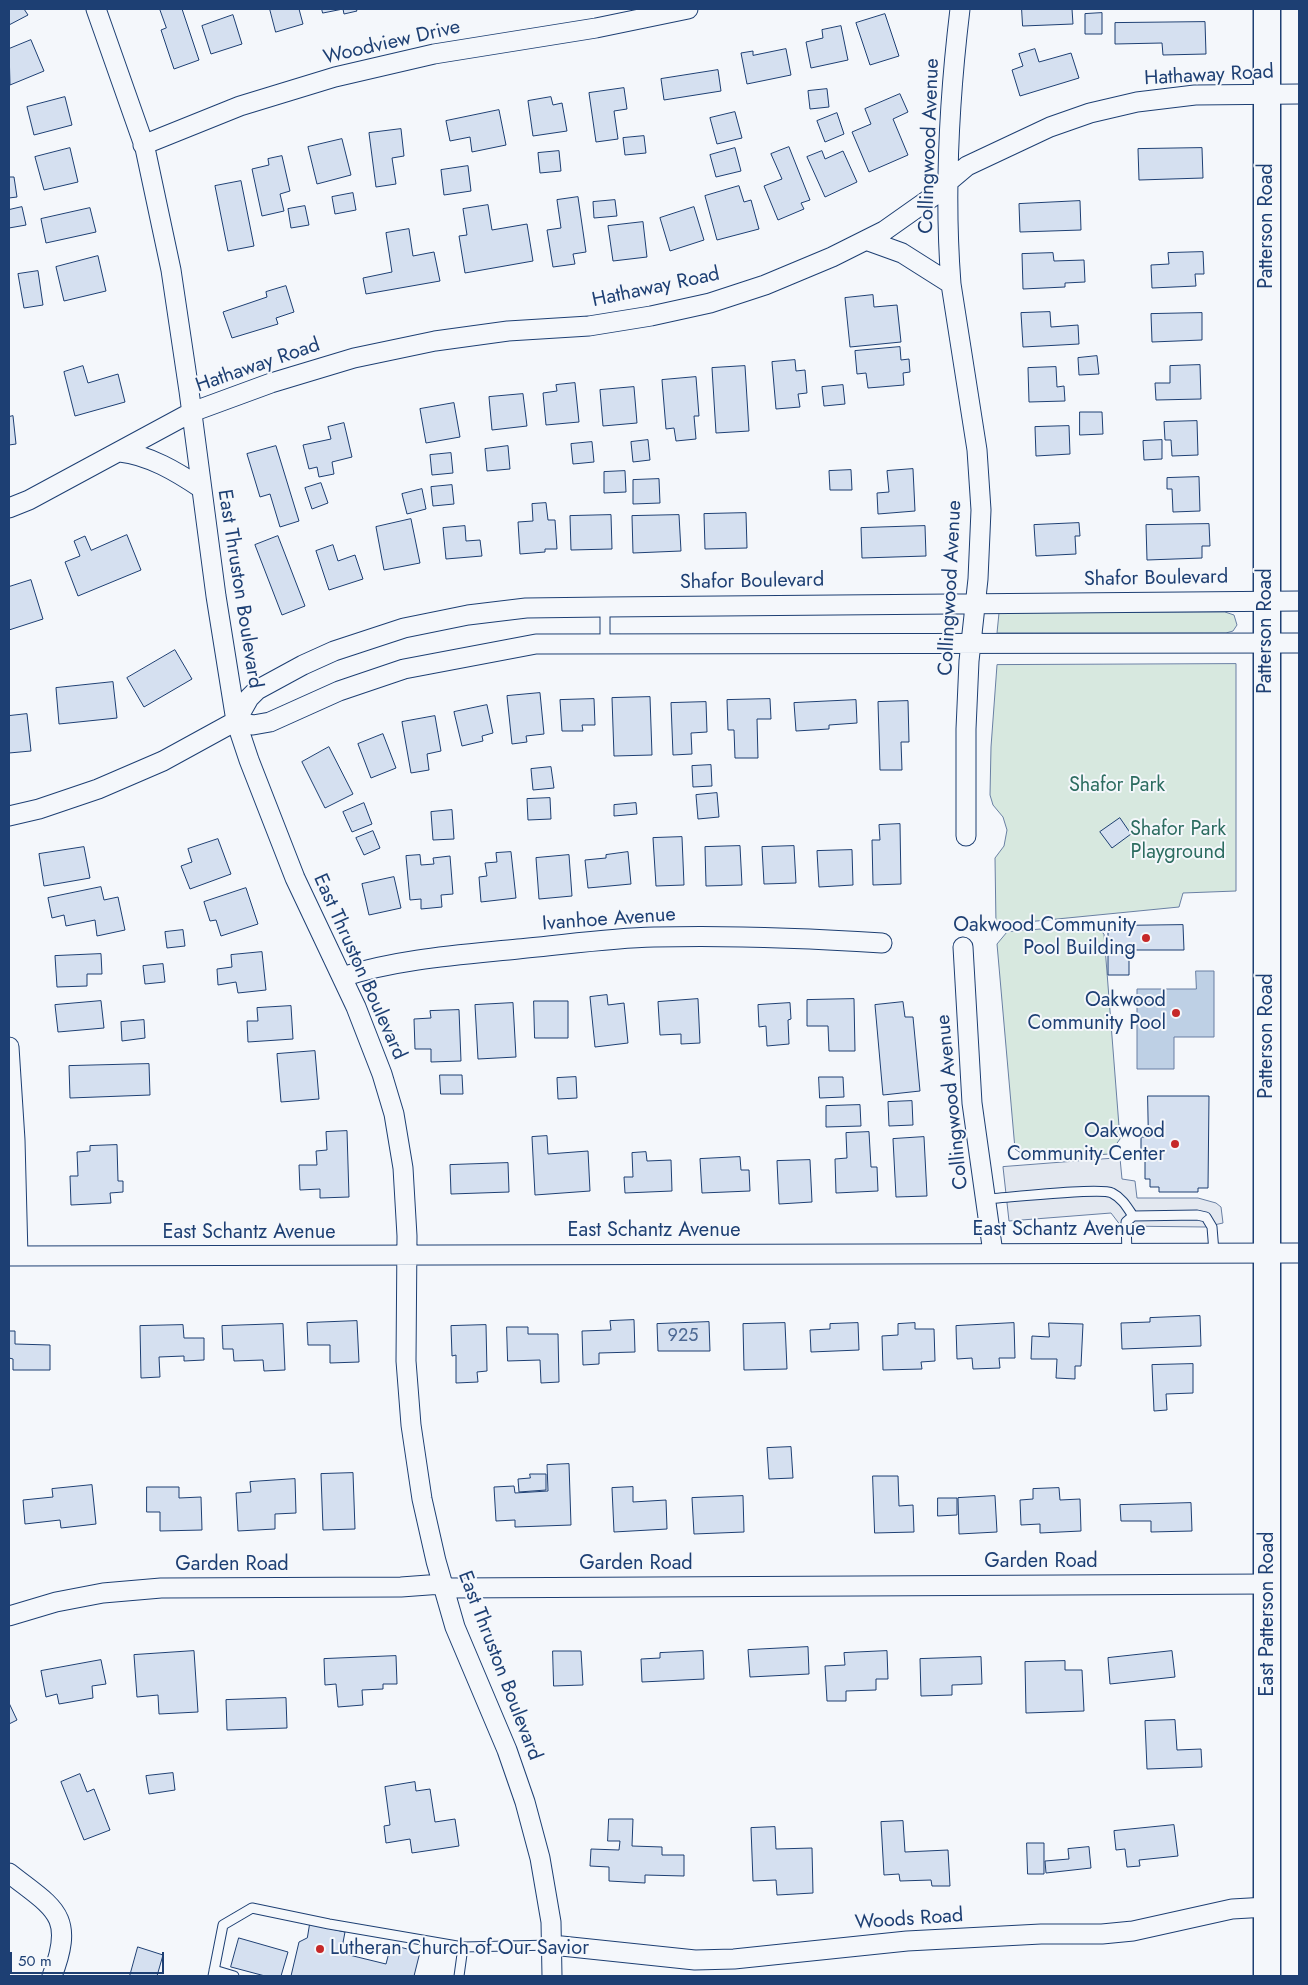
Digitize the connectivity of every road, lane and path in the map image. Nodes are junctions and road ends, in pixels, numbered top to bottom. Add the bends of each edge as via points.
1 (96, 9) edge
2 (688, 9) edge
3 (960, 9) edge
4 (1267, 9) edge
5 (1267, 94) junction
6 (1299, 94) edge
7 (143, 145) junction
8 (948, 182) junction
9 (866, 240) junction
10 (951, 284) junction
11 (192, 412) junction
12 (120, 452) junction
13 (201, 488) junction
14 (9, 508) edge
15 (1266, 600) junction
16 (1299, 601) edge
17 (974, 603) junction
18 (604, 607) junction
19 (970, 642) junction
20 (1266, 643) junction
21 (1299, 643) edge
22 (605, 644) junction
23 (236, 721) junction
24 (9, 816) edge
25 (966, 836) dead end
26 (882, 943) dead end
27 (962, 947) dead end
28 (342, 977) junction
29 (9, 1048) edge
30 (986, 1200) junction
31 (1133, 1216) junction
32 (1214, 1252) junction
33 (1268, 1252) junction
34 (993, 1253) junction
35 (1127, 1253) junction
36 (1299, 1253) edge
37 (406, 1255) junction
38 (13, 1256) edge
39 (442, 1584) junction
40 (1268, 1584) junction
41 (9, 1616) edge
42 (9, 1873) edge
43 (1267, 1906) junction
44 (552, 1945) junction
45 (463, 1948) junction
46 (214, 1973) edge
47 (52, 1976) edge
48 (234, 1976) edge
49 (459, 1976) edge
50 (552, 1976) edge
51 (1267, 1976) edge

1 - 7 street, East Thruston Boulevard
2 - 7 street, Woodview Drive via 596,28 434,54 335,77 240,106
3 - 8 street, Collingwood Avenue via 952,87
4 - 5 main road, Patterson Road
5 - 6 street, Hathaway Road
5 - 8 street, Hathaway Road via 1195,94 1090,113 1050,127 967,166
5 - 15 main road, Patterson Road
7 - 11 street, East Thruston Boulevard via 171,270
8 - 9 street, Hathaway Road via 935,195
8 - 10 street, Collingwood Avenue
9 - 10 street, Collingwood Avenue via 902,252
9 - 11 street, Hathaway Road via 764,285 710,303 589,326 435,341 354,358 271,383
10 - 17 street, Collingwood Avenue via 978,467 980,519
11 - 12 street, Hathaway Road
11 - 13 street, East Thruston Boulevard
12 - 13 street via 158,464
12 - 14 street, Hathaway Road
13 - 23 street, East Thruston Boulevard
15 - 16 street, Shafor Boulevard
15 - 17 street, Shafor Boulevard
15 - 20 main road, Patterson Road
17 - 18 street, Shafor Boulevard
17 - 19 street, Collingwood Avenue
18 - 22 lane
18 - 23 street, Shafor Boulevard via 526,608 404,628 334,651 271,681 249,698
19 - 20 street
19 - 22 street
19 - 25 street, Collingwood Avenue
20 - 21 street
20 - 33 main road, Patterson Road
22 - 23 street via 536,644 466,656 404,669 339,691 270,722
23 - 24 street via 163,761 98,789
23 - 28 street, East Thruston Boulevard via 295,878
26 - 28 street, Ivanhoe Avenue via 815,938 652,937 449,956
27 - 30 street, Collingwood Avenue via 972,1103
28 - 37 street, East Thruston Boulevard via 379,1065 394,1114 402,1168
29 - 38 street via 15,1140
30 - 31 lane via 1111,1192
30 - 34 street, Collingwood Avenue
31 - 32 lane via 1206,1217 1212,1228
31 - 35 lane via 1126,1222
32 - 33 street, East Schantz Avenue
32 - 35 street, East Schantz Avenue
33 - 36 street, East Schantz Avenue
33 - 40 main road, East Patterson Road
34 - 35 street, East Schantz Avenue
34 - 37 street, East Schantz Avenue
37 - 38 street, East Schantz Avenue
37 - 39 street, East Thruston Boulevard via 406,1361 411,1425 422,1499
39 - 40 street, Garden Road via 449,1588
39 - 41 street, Garden Road via 161,1588 103,1593
39 - 44 street, East Thruston Boulevard via 461,1642 526,1802 540,1858
40 - 43 main road, East Patterson Road
42 - 47 street via 54,1909 60,1920 59,1958
43 - 44 street, Woods Road via 1232,1909 1110,1934 907,1941 734,1959 695,1960
43 - 51 main road, East Patterson Road
44 - 45 lane
44 - 50 street, East Thruston Boulevard
45 - 46 lane via 252,1908 223,1926
45 - 49 lane
46 - 48 lane

